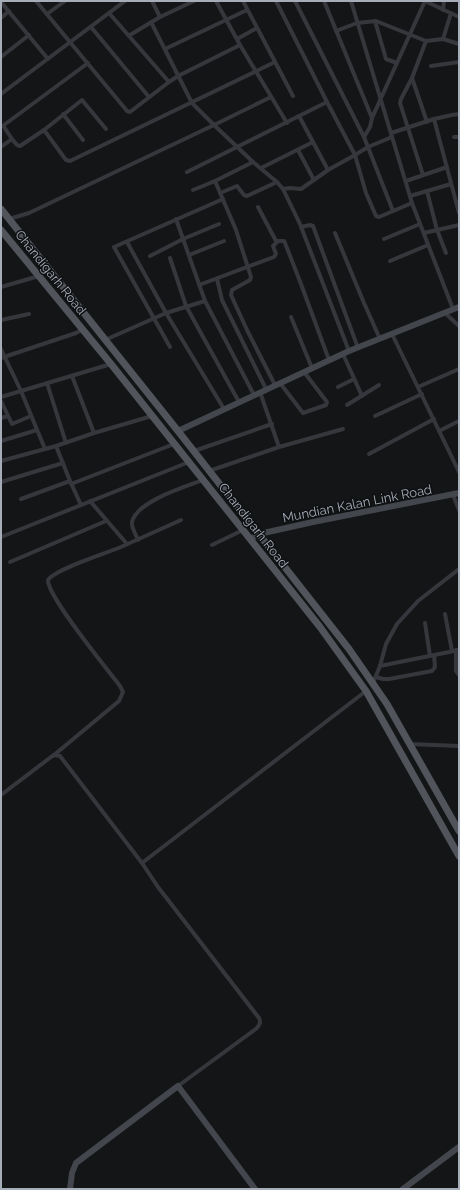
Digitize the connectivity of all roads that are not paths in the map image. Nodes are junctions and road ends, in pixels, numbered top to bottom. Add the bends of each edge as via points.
1 (36, 1) edge
2 (65, 1) edge
3 (124, 1) edge
4 (152, 1) edge
5 (194, 1) edge
6 (216, 1) edge
7 (243, 1) edge
8 (276, 1) edge
9 (295, 1) edge
10 (324, 1) edge
11 (351, 1) edge
12 (425, 1) edge
13 (444, 1) edge
14 (1, 2) edge
15 (247, 10) junction
16 (443, 10) junction
17 (9, 11) junction
18 (109, 13) junction
19 (452, 13) junction
20 (47, 14) junction
21 (160, 17) junction
22 (459, 17) edge
23 (1, 18) edge
24 (226, 20) junction
25 (375, 21) junction
26 (151, 22) junction
27 (357, 23) junction
28 (91, 27) junction
29 (257, 28) junction
30 (336, 31) junction
31 (410, 34) junction
32 (29, 35) junction
33 (130, 36) junction
34 (443, 38) junction
35 (237, 39) junction
36 (426, 41) junction
37 (70, 42) junction
38 (459, 44) edge
39 (240, 45) junction
40 (165, 49) junction
41 (1, 57) edge
42 (48, 59) junction
43 (275, 62) junction
44 (459, 62) edge
45 (88, 63) junction
46 (397, 63) junction
47 (431, 66) dead end
48 (256, 71) junction
49 (178, 76) junction
50 (412, 78) junction
51 (169, 82) junction
52 (1, 94) edge
53 (293, 96) dead end
54 (149, 97) junction
55 (271, 97) junction
56 (381, 99) junction
57 (327, 102) junction
58 (192, 103) junction
59 (63, 114) junction
60 (459, 114) edge
61 (300, 116) junction
62 (372, 118) junction
63 (434, 119) junction
64 (427, 122) junction
65 (287, 123) junction
66 (214, 125) junction
67 (408, 128) junction
68 (106, 129) dead end
69 (44, 130) junction
70 (392, 135) junction
71 (364, 137) junction
72 (454, 137) dead end
73 (459, 137) edge
74 (12, 139) junction
75 (83, 140) dead end
76 (313, 142) junction
77 (1, 147) edge
78 (237, 147) junction
79 (368, 147) junction
80 (298, 150) junction
81 (355, 155) junction
82 (253, 162) junction
83 (447, 167) junction
84 (261, 168) junction
85 (328, 170) junction
86 (187, 172) dead end
87 (423, 175) junction
88 (314, 180) junction
89 (215, 181) junction
90 (406, 181) junction
91 (277, 182) junction
92 (452, 184) junction
93 (283, 189) junction
94 (193, 190) dead end
95 (427, 191) junction
96 (220, 193) junction
97 (410, 196) junction
98 (223, 199) junction
99 (412, 203) junction
100 (258, 207) dead end
101 (1, 209) edge
102 (393, 211) junction
103 (459, 213) edge
104 (9, 219) junction
105 (176, 219) junction
106 (219, 224) dead end
107 (420, 224) junction
108 (459, 225) edge
109 (301, 227) junction
110 (1, 230) edge
111 (438, 230) junction
112 (335, 233) dead end
113 (424, 233) junction
114 (183, 239) junction
115 (384, 239) dead end
116 (224, 241) dead end
117 (127, 242) junction
118 (277, 242) junction
119 (428, 245) junction
120 (446, 253) dead end
121 (189, 255) junction
122 (150, 256) dead end
123 (170, 258) dead end
124 (390, 261) dead end
125 (248, 268) junction
126 (39, 276) junction
127 (217, 279) junction
128 (199, 285) junction
129 (1, 287) edge
130 (205, 301) junction
131 (186, 306) junction
132 (456, 308) edge
133 (166, 313) junction
134 (445, 313) junction
135 (29, 314) dead end
136 (291, 317) dead end
137 (154, 318) junction
138 (1, 320) edge
139 (459, 326) edge
140 (83, 329) junction
141 (392, 334) junction
142 (380, 339) junction
143 (105, 340) junction
144 (170, 347) dead end
145 (358, 348) junction
146 (1, 349) edge
147 (346, 352) junction
148 (3, 357) edge
149 (329, 360) junction
150 (111, 364) junction
151 (312, 368) junction
152 (459, 369) edge
153 (304, 372) junction
154 (72, 376) junction
155 (354, 378) junction
156 (47, 383) junction
157 (278, 384) junction
158 (379, 385) dead end
159 (338, 387) dead end
160 (418, 387) junction
161 (21, 391) junction
162 (260, 392) junction
163 (422, 394) junction
164 (362, 396) junction
165 (1, 398) edge
166 (1, 401) edge
167 (239, 402) junction
168 (347, 405) dead end
169 (224, 409) junction
170 (8, 416) junction
171 (31, 416) junction
172 (152, 416) junction
173 (375, 416) dead end
174 (1, 418) edge
175 (434, 419) junction
176 (459, 421) edge
177 (272, 424) junction
178 (343, 429) dead end
179 (37, 430) junction
180 (178, 431) junction
181 (439, 431) junction
182 (94, 433) junction
183 (1, 440) edge
184 (66, 443) junction
185 (174, 444) junction
186 (56, 446) junction
187 (279, 447) junction
188 (44, 449) junction
189 (194, 451) junction
190 (369, 454) dead end
191 (1, 461) edge
192 (189, 462) junction
193 (63, 463) junction
194 (209, 471) junction
195 (459, 472) edge
196 (203, 480) junction
197 (1, 482) edge
198 (70, 482) junction
199 (456, 494) edge
200 (21, 499) dead end
201 (90, 501) junction
202 (81, 505) junction
203 (459, 510) edge
204 (106, 520) junction
205 (181, 520) dead end
206 (243, 530) junction
207 (259, 534) junction
208 (1, 537) edge
209 (138, 540) junction
210 (250, 540) junction
211 (127, 544) junction
212 (212, 545) dead end
213 (10, 562) dead end
214 (459, 569) edge
215 (445, 614) dead end
216 (425, 623) dead end
217 (456, 650) edge
218 (432, 655) junction
219 (380, 666) junction
220 (459, 675) edge
221 (374, 680) junction
222 (366, 691) junction
223 (410, 744) junction
224 (459, 746) edge
225 (54, 755) junction
226 (1, 795) edge
227 (459, 831) edge
228 (459, 856) edge
229 (142, 863) junction
230 (178, 1086) junction
231 (459, 1147) edge
232 (70, 1189) edge
233 (255, 1189) edge
234 (403, 1189) edge

1 - 20 street
2 - 20 street
3 - 18 street
4 - 21 street
5 - 21 street
6 - 24 street
7 - 15 street
8 - 57 street
9 - 71 street
10 - 30 street
11 - 27 street
12 - 16 street
12 - 31 street
13 - 16 street
14 - 17 street
15 - 24 street
15 - 29 street
16 - 19 street
17 - 23 street
17 - 32 street
18 - 28 street
18 - 33 street
19 - 22 street
19 - 34 street
20 - 37 street
21 - 26 street
24 - 35 street
24 - 40 street
25 - 27 street
25 - 31 street
25 - 46 street via 386,59
26 - 33 street
26 - 40 street
27 - 30 street
27 - 56 street
28 - 37 street
28 - 54 street
29 - 35 street
29 - 43 street
30 - 62 street
31 - 36 street
31 - 46 street
32 - 41 street
32 - 42 street
33 - 51 street
34 - 36 street
34 - 38 street
35 - 39 street
36 - 50 street
37 - 42 street
37 - 45 street
39 - 48 street
39 - 49 street
40 - 49 street
42 - 52 street
43 - 48 street
43 - 53 street
44 - 47 street
45 - 54 street via 128,112
45 - 74 street via 4,125
46 - 56 street
48 - 55 street
48 - 58 street
49 - 51 street
49 - 58 street
50 - 64 street
50 - 67 street via 400,100
51 - 54 street
55 - 65 street
55 - 66 street
56 - 62 street
56 - 70 street
57 - 61 street
57 - 81 street
58 - 66 street
58 - 69 street via 70,161 66,160
59 - 68 street via 83,100
59 - 69 street
59 - 75 street
60 - 63 street
61 - 65 street
61 - 76 street
62 - 71 street
63 - 64 street
63 - 83 street
64 - 67 street
65 - 78 street
66 - 78 street
66 - 104 street via 29,213
67 - 70 street
67 - 87 street
69 - 74 street via 20,146
70 - 79 street
70 - 90 street
71 - 79 street
72 - 73 street
74 - 77 street
76 - 80 street
76 - 85 street
78 - 82 street
78 - 86 street
79 - 81 street
79 - 102 street
80 - 84 street
80 - 88 street
81 - 85 street
81 - 102 street via 375,216 379,217
82 - 84 street
82 - 89 street
83 - 87 street
83 - 92 street
84 - 91 street
85 - 88 street
87 - 90 street
88 - 93 street via 301,189
89 - 94 street
89 - 96 street
90 - 97 street
91 - 93 street
91 - 96 street via 247,196 237,186
92 - 95 street
92 - 103 street
93 - 109 street
95 - 97 street
95 - 111 street
96 - 98 street
97 - 99 street
98 - 105 street
98 - 125 street
99 - 102 street
99 - 107 street
100 - 118 street
101 - 104 main road, Chandigarh Road
104 - 143 main road, Chandigarh Road
105 - 114 street
105 - 117 street
106 - 114 street
107 - 113 street
107 - 115 street
108 - 111 street
109 - 145 street via 313,226
109 - 147 street
110 - 126 main road, Chandigarh Road
111 - 113 street
111 - 120 street
112 - 142 street
113 - 119 street
114 - 121 street
114 - 122 street
116 - 121 street
117 - 133 street
117 - 137 street via 114,248
118 - 125 street via 272,246 275,256
118 - 149 street via 285,243
119 - 124 street
119 - 132 street
121 - 128 street
123 - 131 street
125 - 127 street
125 - 157 street via 251,280 232,290 231,294 247,330
126 - 129 street
126 - 140 main road, Chandigarh Road
127 - 128 street
127 - 162 street via 222,300
128 - 130 street
130 - 131 street
130 - 162 street
131 - 133 street
131 - 167 street
132 - 134 street
133 - 137 street
133 - 169 street
134 - 139 street
134 - 141 street
135 - 138 street
136 - 151 street
137 - 143 street
137 - 144 street
140 - 148 street
140 - 150 main road, Chandigarh Road
141 - 142 street
141 - 160 street
142 - 145 street
143 - 180 main road, Chandigarh Road
145 - 147 street
146 - 148 street
147 - 149 street
147 - 155 street
148 - 161 street
149 - 151 street
150 - 154 street
150 - 172 main road, Chandigarh Road
151 - 153 street
152 - 160 street
153 - 157 street
153 - 157 street via 326,402 326,406 302,413
154 - 156 street
154 - 182 street
155 - 159 street
155 - 164 street
156 - 161 street
156 - 184 street
157 - 162 street
158 - 164 street
160 - 163 street
161 - 165 street
161 - 171 street
162 - 167 street
162 - 177 street
163 - 173 street
163 - 175 street
164 - 168 street
166 - 170 street
167 - 169 street
169 - 180 street
170 - 171 street via 12,424
170 - 174 street
171 - 179 street
172 - 182 street
172 - 185 main road, Chandigarh Road
175 - 181 street
175 - 190 street
176 - 181 street
177 - 187 street
177 - 189 street
178 - 187 street
179 - 183 street
179 - 188 street
180 - 189 main road, Chandigarh Road
181 - 195 street
182 - 184 street
184 - 186 street
185 - 192 main road, Chandigarh Road
185 - 198 street
186 - 188 street
186 - 193 street
187 - 194 street
188 - 191 street
189 - 194 main road, Chandigarh Road
192 - 196 main road, Chandigarh Road
192 - 201 street
193 - 197 street
193 - 198 street
194 - 207 main road, Chandigarh Road
196 - 206 main road, Chandigarh Road
196 - 209 street via 158,498 139,511 132,522
198 - 200 street
198 - 202 street
199 - 203 street
199 - 207 street, Mundian Kalan Link Road
201 - 202 street
201 - 204 street
202 - 208 street
204 - 211 street
204 - 213 street
205 - 209 street
206 - 210 main road, Chandigarh Road
206 - 212 street
207 - 210 street
207 - 221 main road, Chandigarh Road
209 - 211 street
210 - 222 main road, Chandigarh Road via 320,627
211 - 225 street via 66,568 48,580 66,615 123,692 119,701
214 - 219 street via 418,600 397,624 386,644
215 - 217 street
216 - 218 street
217 - 218 street
217 - 220 street via 456,671
218 - 219 street
218 - 221 street via 435,667 432,671
219 - 221 street
221 - 223 main road, Chandigarh Road
222 - 228 main road, Chandigarh Road
222 - 229 street
223 - 224 street
223 - 227 main road, Chandigarh Road
225 - 226 street
225 - 229 street via 63,759
229 - 230 street via 260,1021 257,1028
230 - 232 street via 76,1163
230 - 233 street
231 - 234 street

